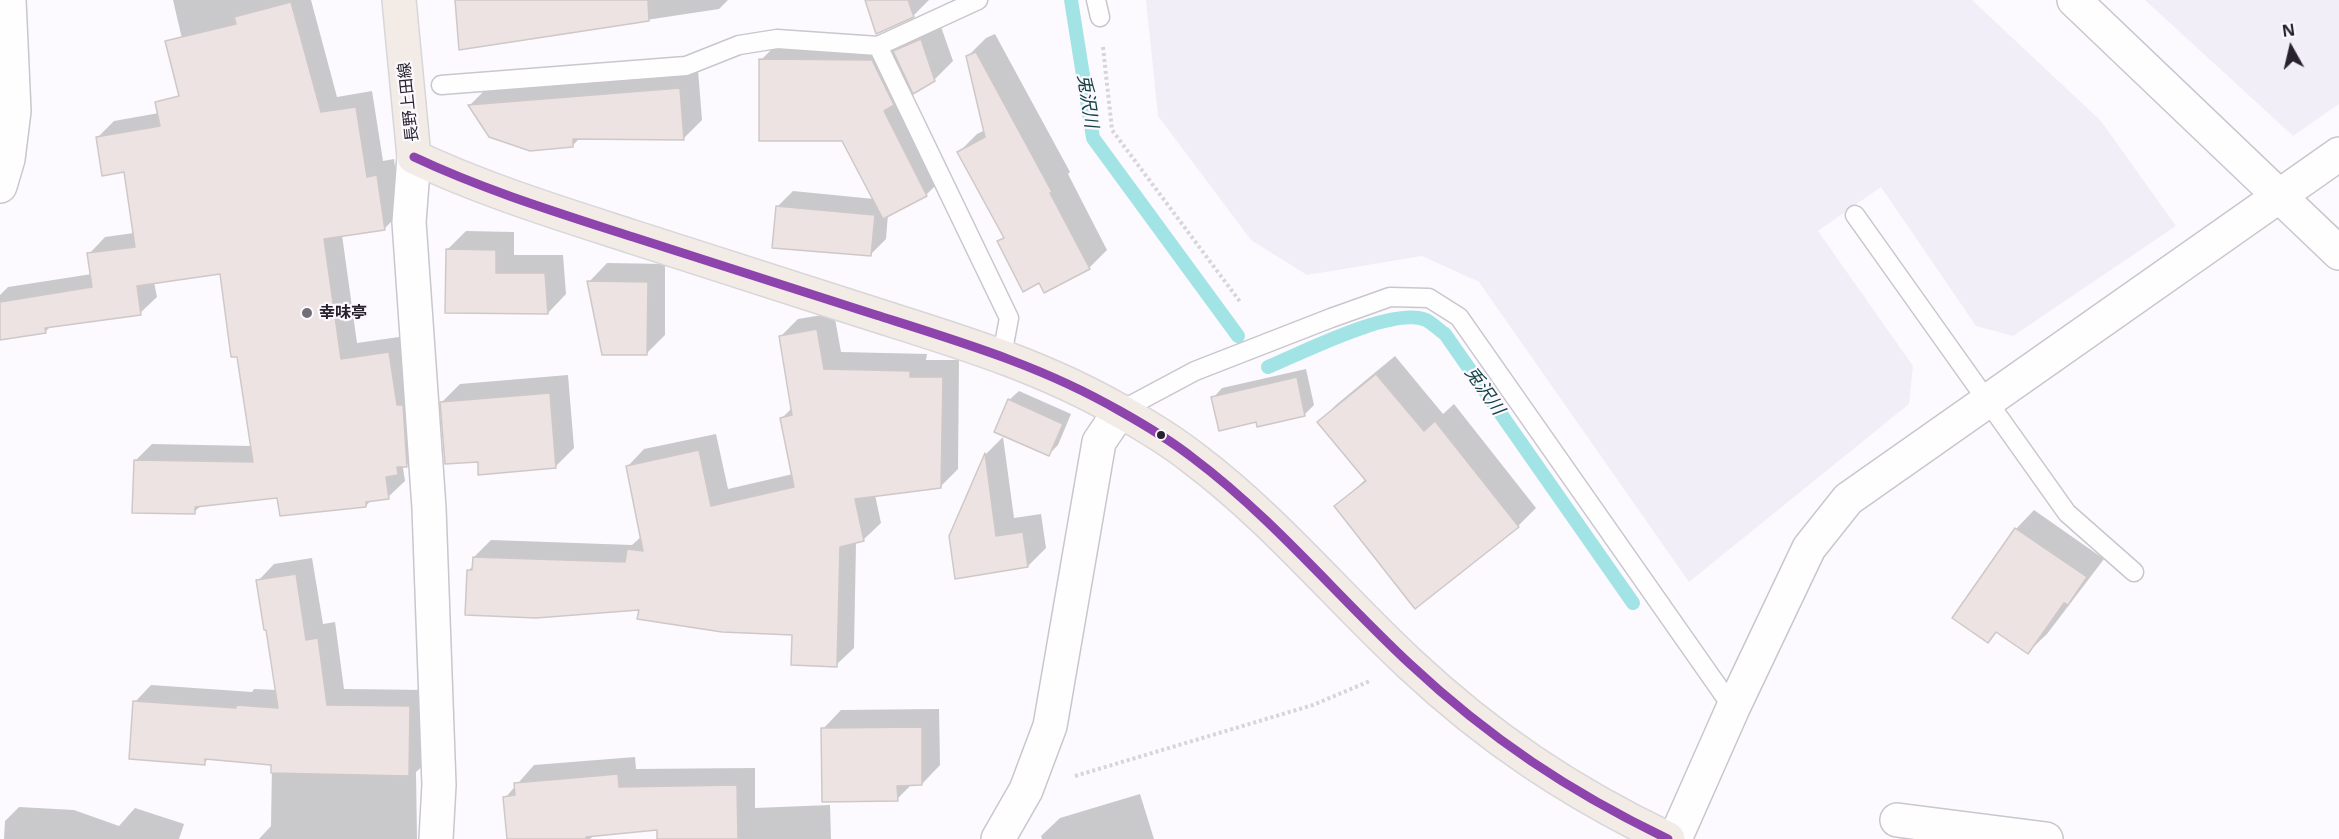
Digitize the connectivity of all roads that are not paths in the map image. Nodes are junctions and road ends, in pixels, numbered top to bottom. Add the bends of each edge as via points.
1 (9, 0) edge
2 (399, 0) edge
3 (978, 0) edge
4 (2074, 0) edge
5 (878, 46) junction
6 (441, 85) dead end
7 (2339, 154) edge
8 (414, 157) junction
9 (0, 186) edge
10 (2277, 195) junction
11 (1855, 215) dead end
12 (2339, 253) edge
13 (1002, 355) junction
14 (1988, 400) junction
15 (1120, 411) junction
16 (2134, 572) dead end
17 (1733, 708) junction
18 (1897, 820) dead end
19 (436, 839) edge
20 (998, 839) edge
21 (1668, 839) edge
22 (1676, 839) edge
23 (2046, 839) edge

1 - 9 street via 14,111
2 - 8 main road, 長野上田線
3 - 5 lane
4 - 10 street
5 - 6 lane via 777,39 739,45 686,66
5 - 13 lane via 1009,318
7 - 10 street
8 - 13 main road, 長野上田線 via 454,176 588,222
8 - 19 street via 409,222 429,508 439,785
10 - 12 street
10 - 14 street
11 - 14 lane
13 - 15 main road, 長野上田線 via 1085,391
14 - 16 lane via 2067,513
14 - 17 street via 1848,499 1809,548
15 - 17 lane via 1195,371 1331,318 1390,297 1429,298 1459,317
15 - 20 street via 1099,442 1050,726 1026,790
15 - 21 main road, 長野上田線 via 1193,458 1257,512 1409,664 1479,724 1592,801
17 - 22 street
18 - 23 street

